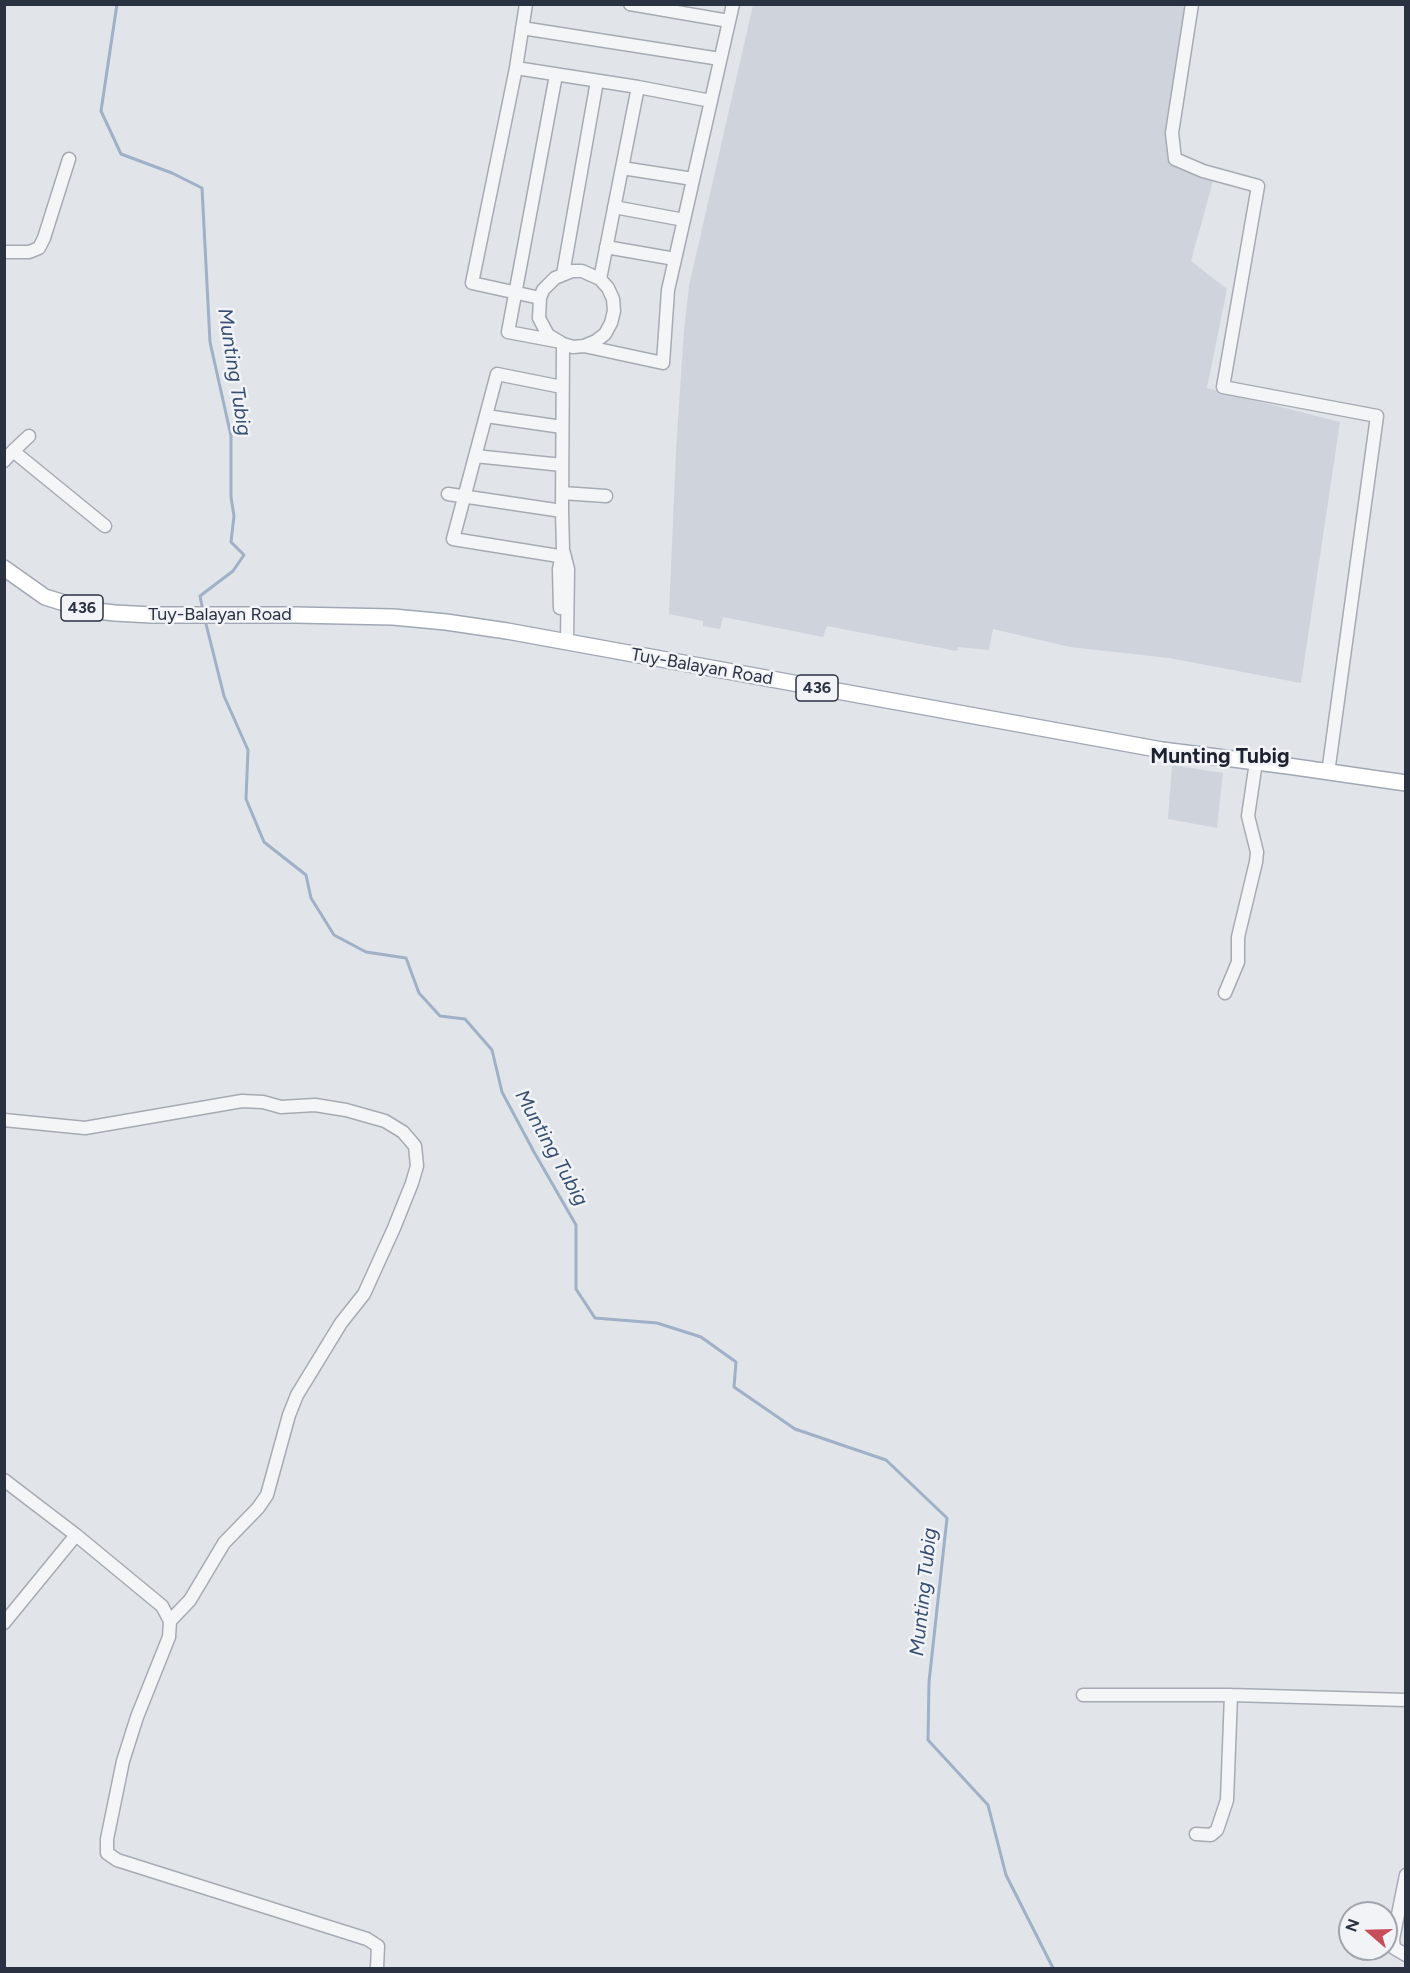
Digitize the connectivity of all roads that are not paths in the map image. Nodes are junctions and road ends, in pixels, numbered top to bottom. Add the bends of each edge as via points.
1 (526, 4) edge
2 (630, 4) edge
3 (733, 4) edge
4 (1192, 4) edge
5 (729, 21) junction
6 (522, 28) junction
7 (720, 60) junction
8 (516, 68) junction
9 (556, 75) junction
10 (597, 81) junction
11 (638, 87) junction
12 (711, 101) junction
13 (69, 159) dead end
14 (622, 168) junction
15 (693, 179) junction
16 (614, 207) junction
17 (684, 220) junction
18 (606, 247) junction
19 (4, 252) edge
20 (675, 259) junction
21 (563, 274) junction
22 (600, 279) junction
23 (515, 292) junction
24 (540, 298) junction
25 (559, 343) junction
26 (584, 346) junction
27 (562, 387) junction
28 (486, 416) junction
29 (562, 427) junction
30 (29, 436) dead end
31 (14, 451) junction
32 (475, 456) junction
33 (4, 460) edge
34 (562, 465) junction
35 (562, 493) junction
36 (448, 494) dead end
37 (606, 496) dead end
38 (464, 497) junction
39 (562, 511) junction
40 (105, 526) dead end
41 (563, 554) junction
42 (4, 568) edge
43 (565, 642) junction
44 (1256, 762) junction
45 (1328, 772) junction
46 (1406, 783) edge
47 (1225, 993) dead end
48 (4, 1120) edge
49 (4, 1480) edge
50 (76, 1535) junction
51 (170, 1621) junction
52 (4, 1623) edge
53 (1083, 1695) dead end
54 (1231, 1695) junction
55 (1406, 1700) edge
56 (1196, 1834) dead end
57 (1406, 1875) edge
58 (1406, 1955) edge
59 (377, 1968) edge

1 - 6 street
2 - 5 street
3 - 5 street
4 - 45 street via 1172,133 1175,159 1258,186 1223,387 1377,416
5 - 7 street
6 - 7 street
6 - 8 street
7 - 12 street
8 - 9 street
8 - 23 street via 472,283
9 - 10 street
9 - 23 street
10 - 11 street
10 - 21 street
11 - 12 street
11 - 14 street
12 - 15 street
13 - 19 street via 39,248
14 - 15 street
14 - 16 street
15 - 17 street
16 - 17 street
16 - 18 street
17 - 20 street
18 - 20 street
18 - 22 street
20 - 26 street via 668,290 663,363
21 - 22 street via 582,271
21 - 24 street via 549,283
22 - 26 street via 613,299 614,311 611,323 600,337
23 - 24 street
23 - 25 street via 508,332
24 - 25 street via 539,318
25 - 26 street
25 - 27 street
27 - 28 street via 497,374
27 - 29 street
28 - 29 street
28 - 32 street
29 - 34 street
30 - 31 street
31 - 33 street
31 - 40 street
32 - 34 street
32 - 38 street
34 - 35 street
35 - 37 street
35 - 39 street
36 - 38 street
38 - 39 street
38 - 41 street via 453,539
39 - 41 street
41 - 43 street via 568,569
42 - 43 main road, Tuy-Balayan Road / 436 via 45,597 87,610 170,615 393,617
43 - 44 main road, Tuy-Balayan Road / 436 via 1162,750
44 - 45 main road, Tuy-Balayan Road / 436
44 - 47 street via 1248,816 1256,862 1238,937 1238,962
45 - 46 main road, Tuy-Balayan Road / 436
48 - 51 street via 85,1128 242,1101 281,1107 315,1105 385,1121 403,1132 415,1146 417,1166 394,1228 364,1294 340,1323 297,1395 267,1495 224,1543 190,1600
49 - 50 street
50 - 51 street via 162,1606
50 - 52 street
51 - 59 street via 169,1637 123,1761 107,1853 117,1860 367,1939 378,1946
53 - 54 street
54 - 55 street
54 - 56 street via 1227,1800 1217,1830 1211,1835
57 - 58 street via 1393,1939 1394,1948

